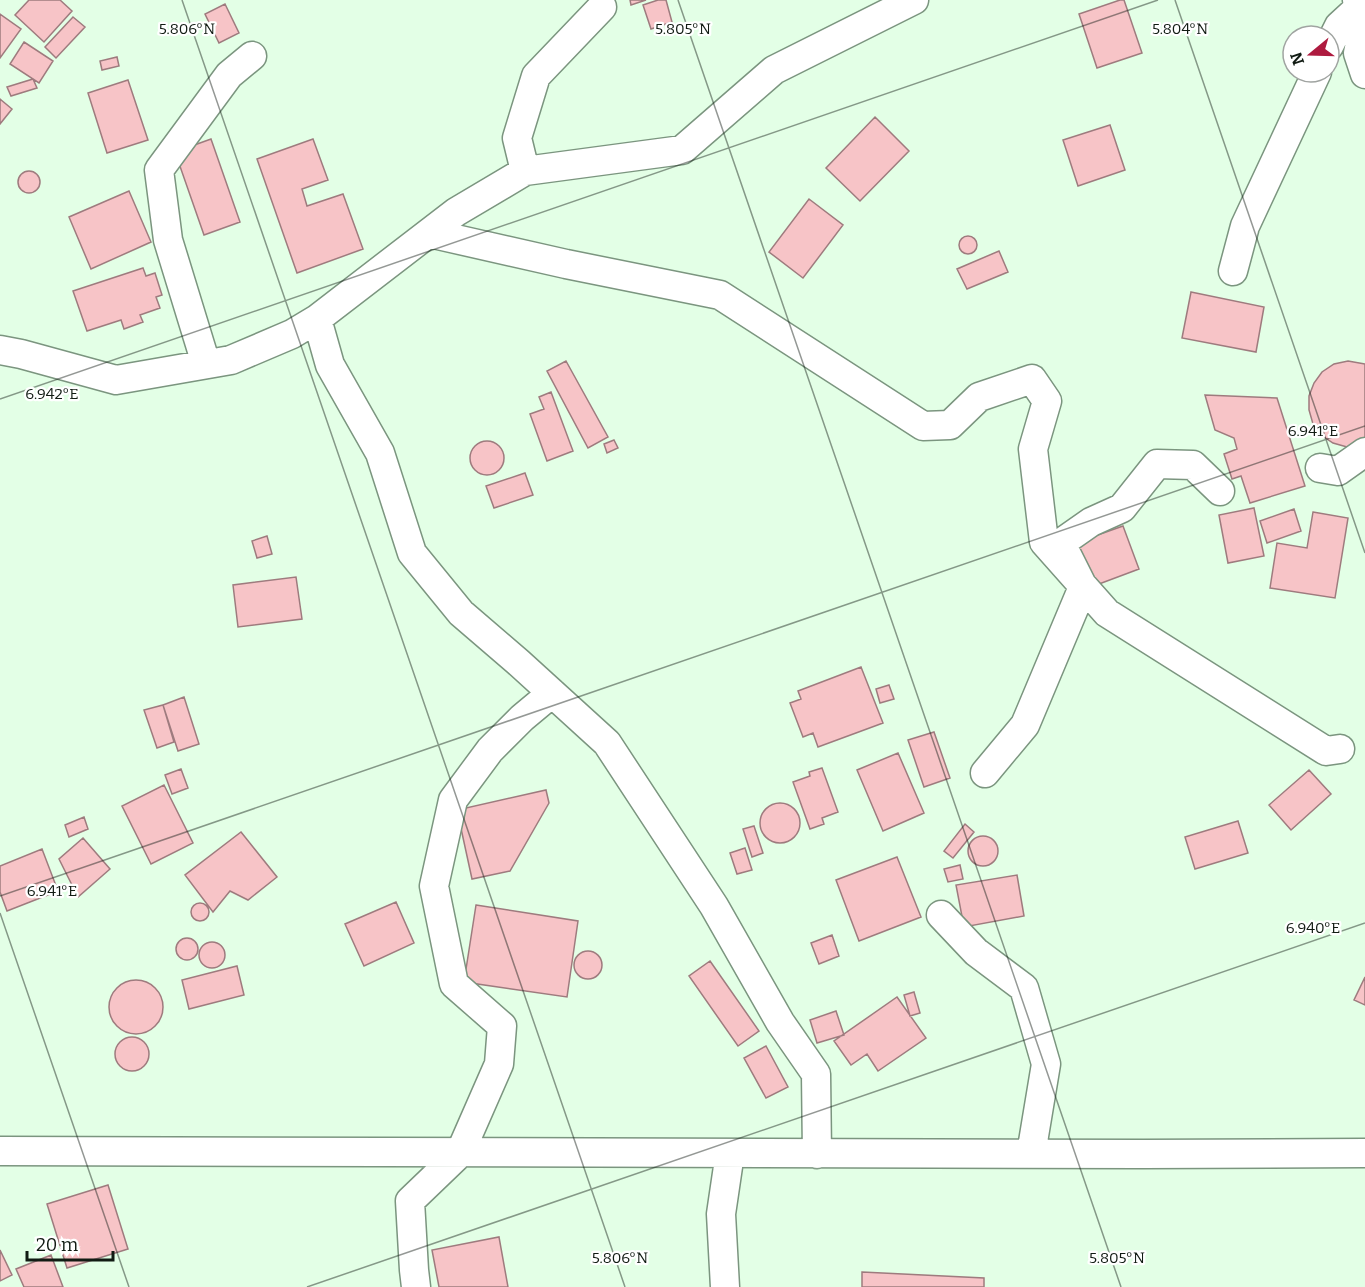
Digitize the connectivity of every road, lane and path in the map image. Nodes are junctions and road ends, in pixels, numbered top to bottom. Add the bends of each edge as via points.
1 (914, 0) edge
2 (1361, 2) edge
3 (602, 7) dead end
4 (1341, 24) edge
5 (252, 56) dead end
6 (1365, 74) edge
7 (1311, 84) edge
8 (525, 171) junction
9 (429, 233) junction
10 (1233, 271) dead end
11 (317, 319) junction
12 (0, 350) edge
13 (206, 364) junction
14 (1365, 452) edge
15 (1320, 468) dead end
16 (1220, 491) dead end
17 (1083, 587) junction
18 (552, 693) junction
19 (1340, 749) dead end
20 (985, 773) dead end
21 (941, 915) dead end
22 (0, 1151) edge
23 (460, 1153) junction
24 (1365, 1153) edge
25 (730, 1154) junction
26 (818, 1154) junction
27 (1031, 1154) junction
28 (416, 1287) edge
29 (725, 1287) edge

1 - 8 street via 774,70 682,150
2 - 4 street
2 - 6 street via 1363,29 1358,53
3 - 8 street via 536,76 517,138
5 - 13 street via 229,75 159,170 168,240
7 - 10 street via 1245,225
8 - 9 street
9 - 11 street
9 - 17 street via 720,295 923,426 950,425 979,397 1032,379 1047,401 1033,449 1044,542
11 - 13 street via 231,360
11 - 18 street via 330,365 380,453 412,553 460,613
12 - 13 street via 116,380
14 - 15 street via 1338,471
16 - 17 street via 1193,465 1157,464 1122,508 1091,522 1061,543
17 - 19 street via 1107,614 1326,751
17 - 20 street via 1025,725
18 - 23 street via 490,750 453,800 434,885 454,984 502,1026 499,1064
18 - 26 street via 607,743 714,906 780,1022 816,1074
21 - 27 street via 976,952 1024,988 1046,1064
22 - 23 street
23 - 25 street
23 - 28 street via 410,1201
24 - 27 street
25 - 26 street
25 - 29 street via 721,1214
26 - 27 street

